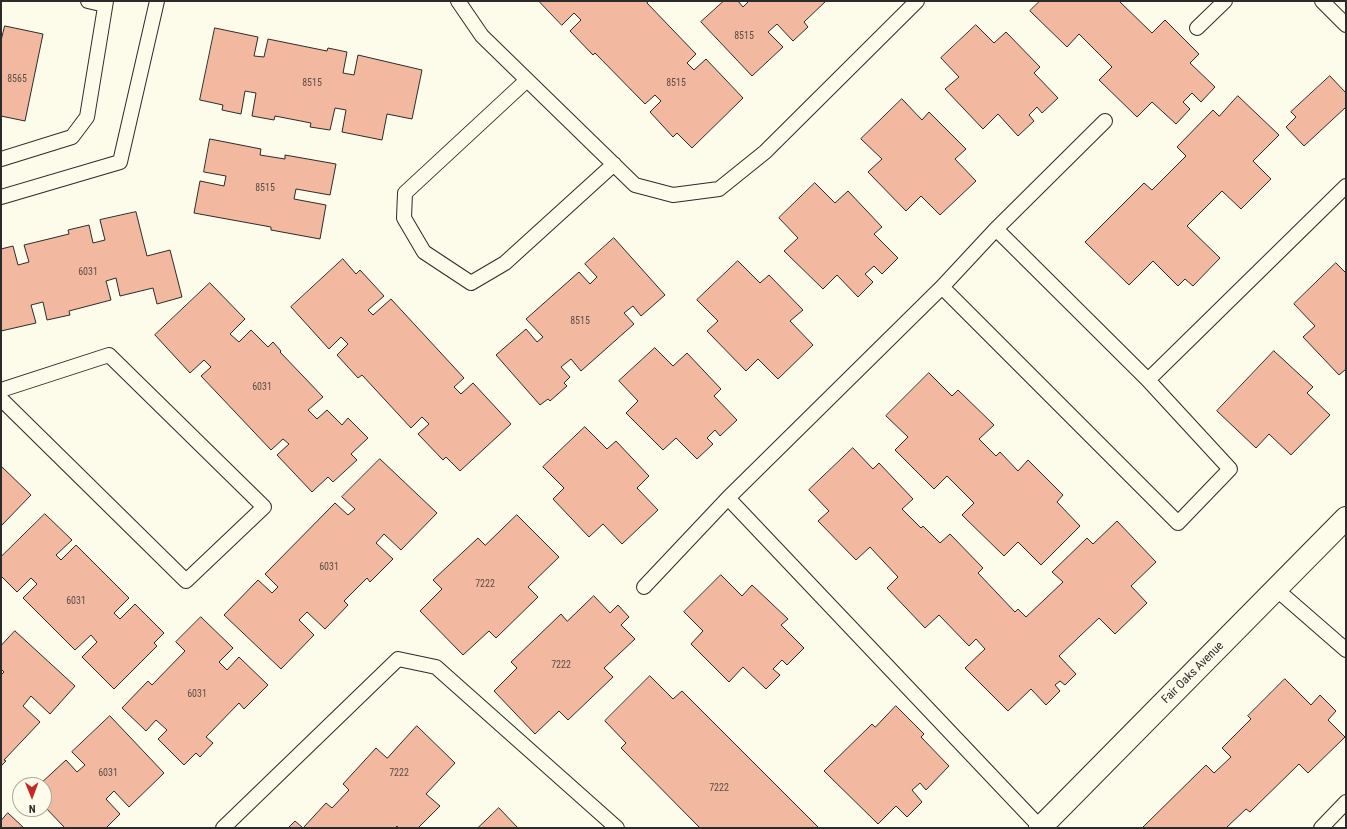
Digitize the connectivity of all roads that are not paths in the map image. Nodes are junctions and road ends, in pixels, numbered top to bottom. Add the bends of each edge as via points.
1 (88, 1) edge
2 (157, 1) edge
3 (458, 1) edge
4 (917, 1) edge
5 (1225, 1) edge
6 (1322, 1) edge
7 (106, 3) edge
8 (1346, 25) edge
9 (1197, 28) dead end
10 (527, 80) junction
11 (1105, 121) dead end
12 (1, 159) edge
13 (614, 164) junction
14 (1346, 186) edge
15 (1, 197) edge
16 (996, 229) junction
17 (942, 287) junction
18 (1148, 380) junction
19 (1, 390) edge
20 (1, 399) edge
21 (728, 498) junction
22 (1346, 518) edge
23 (644, 587) dead end
24 (1276, 589) junction
25 (1346, 650) edge
26 (1346, 802) edge
27 (223, 828) edge
28 (617, 828) edge
29 (1040, 828) edge
30 (1321, 828) edge

1 - 7 lane
2 - 15 lane via 120,162
3 - 10 lane via 482,36
4 - 13 lane via 765,152 719,189 673,196 635,185
5 - 9 lane
6 - 8 lane
7 - 12 lane via 87,117 72,138
10 - 13 lane
10 - 13 lane via 405,193 404,218 424,252 471,283 505,263
11 - 16 lane
14 - 18 lane
16 - 17 lane
16 - 18 lane
17 - 18 lane via 1178,523 1230,469
17 - 21 lane
19 - 20 lane via 109,355 264,507 186,581
21 - 23 lane
21 - 29 lane
22 - 24 main road, Fair Oaks Avenue
24 - 25 lane
24 - 29 main road, Fair Oaks Avenue
26 - 30 lane
27 - 28 lane via 398,659 436,667

